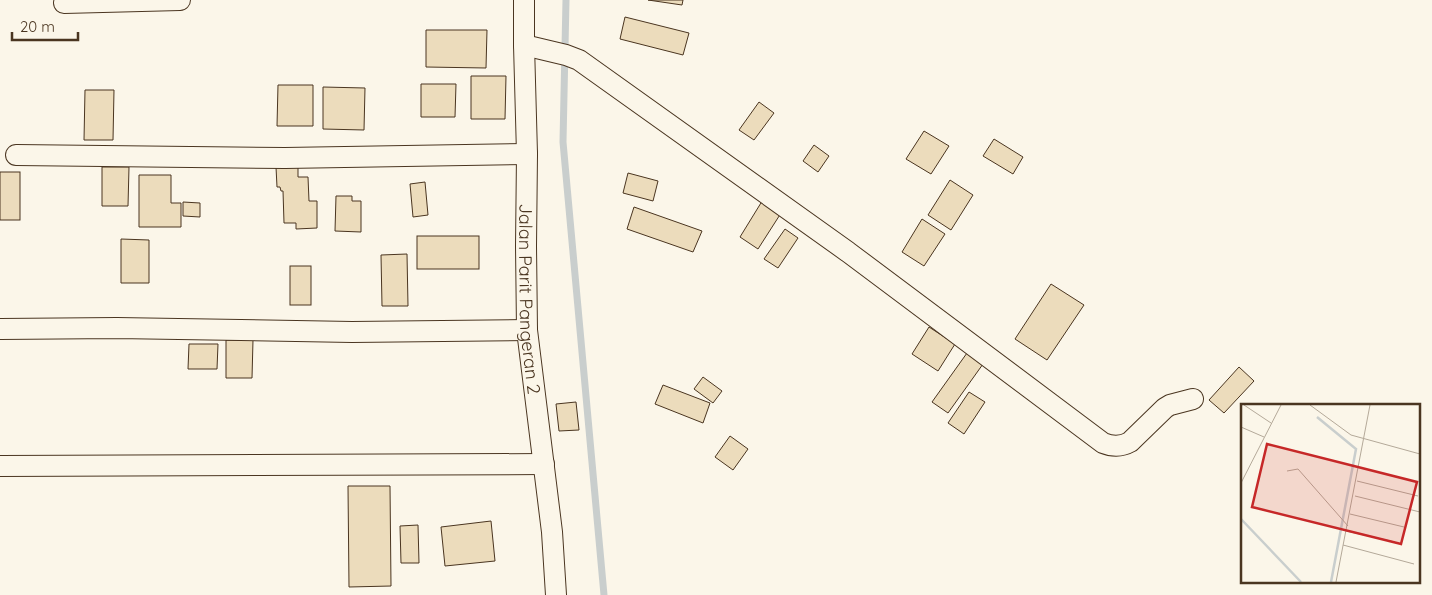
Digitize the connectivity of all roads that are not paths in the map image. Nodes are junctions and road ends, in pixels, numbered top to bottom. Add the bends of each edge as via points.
1 (180, 0) edge
2 (524, 0) edge
3 (64, 3) dead end
4 (532, 47) junction
5 (527, 154) junction
6 (16, 155) dead end
7 (0, 329) edge
8 (527, 330) junction
9 (1194, 399) dead end
10 (544, 464) junction
11 (0, 466) edge
12 (556, 595) edge

1 - 3 street
2 - 4 street, Jalan Parit Pangeran 2
4 - 5 street, Jalan Parit Pangeran 2
4 - 9 street via 578,60 848,252 1103,443 1124,445 1165,408
5 - 6 street via 285,158
5 - 8 street, Jalan Parit Pangeran 2
7 - 8 street
8 - 10 street, Jalan Parit Pangeran 2
10 - 11 street
10 - 12 street, Jalan Parit Pangeran 2

